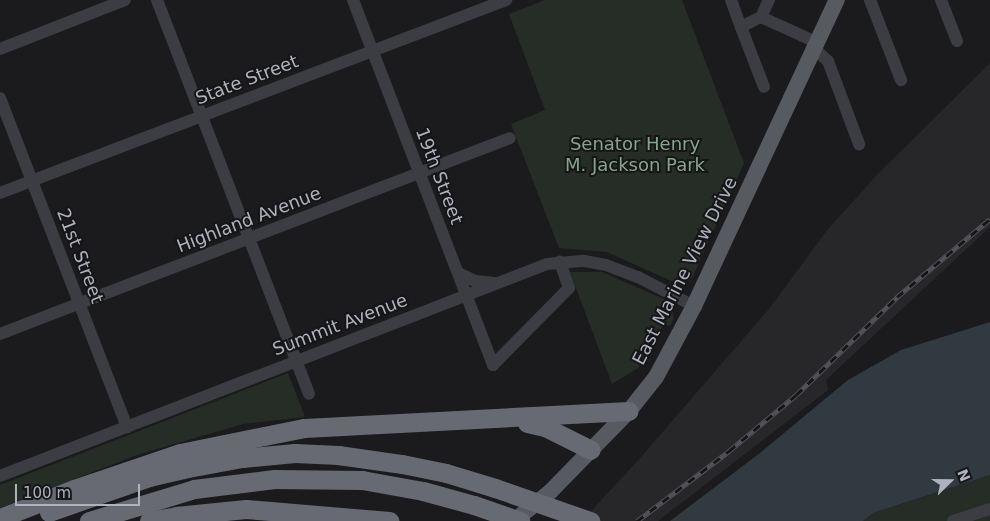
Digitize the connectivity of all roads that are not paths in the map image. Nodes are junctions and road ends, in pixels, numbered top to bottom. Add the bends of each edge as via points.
1 (125, 0) edge
2 (157, 0) edge
3 (353, 0) edge
4 (506, 0) edge
5 (731, 0) edge
6 (769, 0) edge
7 (837, 0) edge
8 (870, 0) edge
9 (942, 0) edge
10 (761, 17) junction
11 (741, 27) junction
12 (957, 41) dead end
13 (816, 46) junction
14 (0, 48) edge
15 (373, 51) junction
16 (901, 80) dead end
17 (764, 87) dead end
18 (0, 98) edge
19 (202, 116) junction
20 (510, 138) dead end
21 (859, 144) dead end
22 (420, 174) junction
23 (32, 181) junction
24 (0, 193) edge
25 (249, 238) junction
26 (560, 262) junction
27 (458, 273) junction
28 (500, 283) junction
29 (467, 296) junction
30 (79, 304) junction
31 (694, 306) junction
32 (0, 334) edge
33 (296, 361) junction
34 (309, 394) dead end
35 (629, 412) junction
36 (509, 418) junction
37 (127, 427) junction
38 (591, 450) junction
39 (0, 476) edge
40 (990, 509) edge
41 (0, 518) edge
42 (21, 521) edge
43 (89, 521) edge
44 (150, 521) edge
45 (389, 521) edge
46 (514, 521) edge
47 (520, 521) edge
48 (590, 521) edge
49 (953, 521) edge

1 - 14 street
2 - 19 street
3 - 15 street, 19th Street
4 - 15 street, State Street
5 - 11 street
6 - 10 street
7 - 13 main road, East Marine View Drive
8 - 16 street
9 - 12 street
10 - 11 street
10 - 13 street
11 - 17 street
13 - 21 street via 828,61
13 - 31 main road, East Marine View Drive
15 - 19 street, State Street
15 - 22 street, 19th Street
18 - 23 street, 21st Street
19 - 23 street, State Street
19 - 25 street
20 - 22 street, Highland Avenue
22 - 25 street, Highland Avenue
22 - 27 street, 19th Street
23 - 24 street, State Street
23 - 30 street, 21st Street
25 - 30 street, Highland Avenue
25 - 33 street
26 - 28 street, Summit Avenue
26 - 29 street, 19th Street via 569,288 494,365
26 - 31 street, Summit Avenue via 584,261 624,271
27 - 28 street via 475,282
27 - 29 street, 19th Street
28 - 29 street, Summit Avenue
29 - 33 street, Summit Avenue
30 - 32 street, Highland Avenue
30 - 37 street, 21st Street
31 - 35 main road, East Marine View Drive via 656,377
33 - 34 street
33 - 37 street, Summit Avenue
35 - 36 highway
35 - 38 main road, East Marine View Drive
36 - 38 highway via 545,427
36 - 41 highway via 304,428 180,453
37 - 39 street, Summit Avenue
38 - 46 main road, East Marine View Drive via 550,492
40 - 49 street
42 - 48 highway, bridge via 165,474 242,458 295,453 338,455 446,473
43 - 47 highway, bridge via 194,489 274,479 362,480 423,491
44 - 45 highway via 246,509

